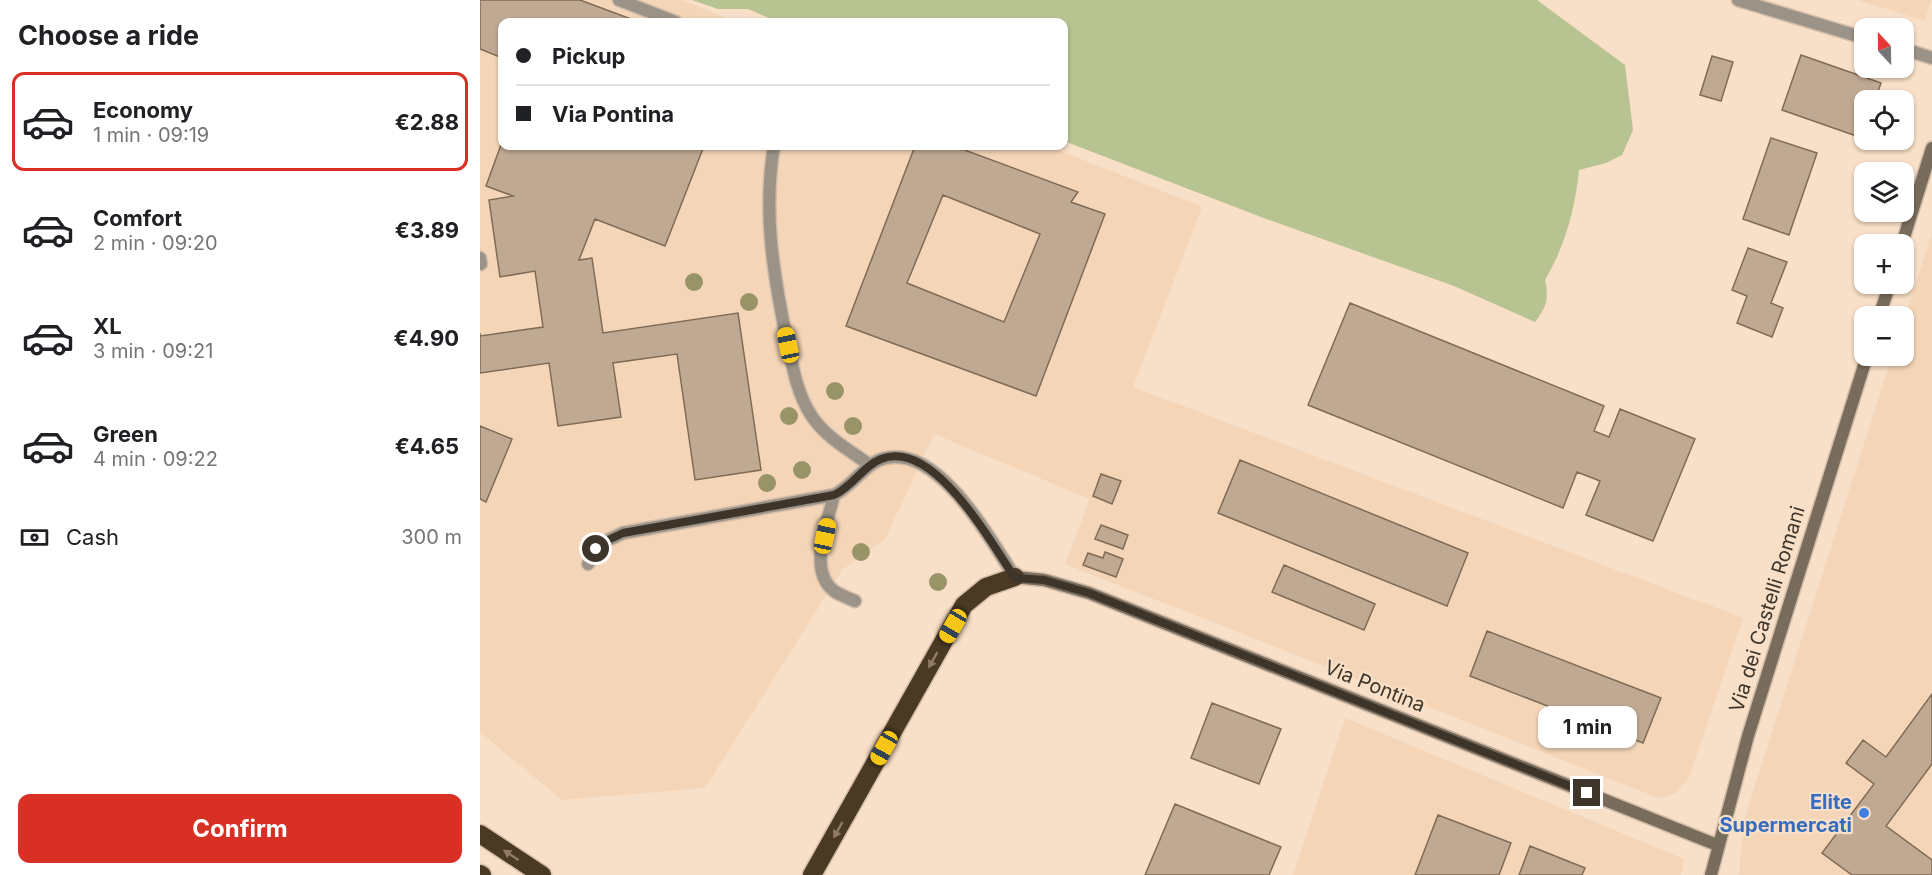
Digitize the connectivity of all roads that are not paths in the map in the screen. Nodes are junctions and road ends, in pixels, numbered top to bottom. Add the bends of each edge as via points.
1 (619, 0) edge
2 (1737, 0) edge
3 (666, 18) edge
4 (1854, 35) edge
5 (1914, 52) edge
6 (1932, 58) edge
7 (1932, 148) edge
8 (774, 150) edge
9 (1905, 234) edge
10 (1864, 366) edge
11 (870, 465) junction
12 (834, 495) junction
13 (588, 564) dead end
14 (1015, 578) junction
15 (855, 601) dead end
16 (480, 834) edge
17 (1717, 845) junction
18 (542, 875) edge
19 (812, 875) edge
20 (1711, 875) edge

1 - 3 street
2 - 4 street
5 - 6 street
7 - 9 street
8 - 11 street via 768,196 770,248 797,383 818,424
10 - 17 street, Via dei Castelli Romani
11 - 12 street
11 - 14 street via 884,458 901,457 929,469 964,503
12 - 13 street via 623,533 602,543
12 - 15 street via 820,557 822,577 835,592
14 - 17 street, Via Pontina via 1044,580 1089,593
14 -> 19 highway via 986,587 964,605
18 -> 16 highway
17 - 20 street, Via dei Castelli Romani

